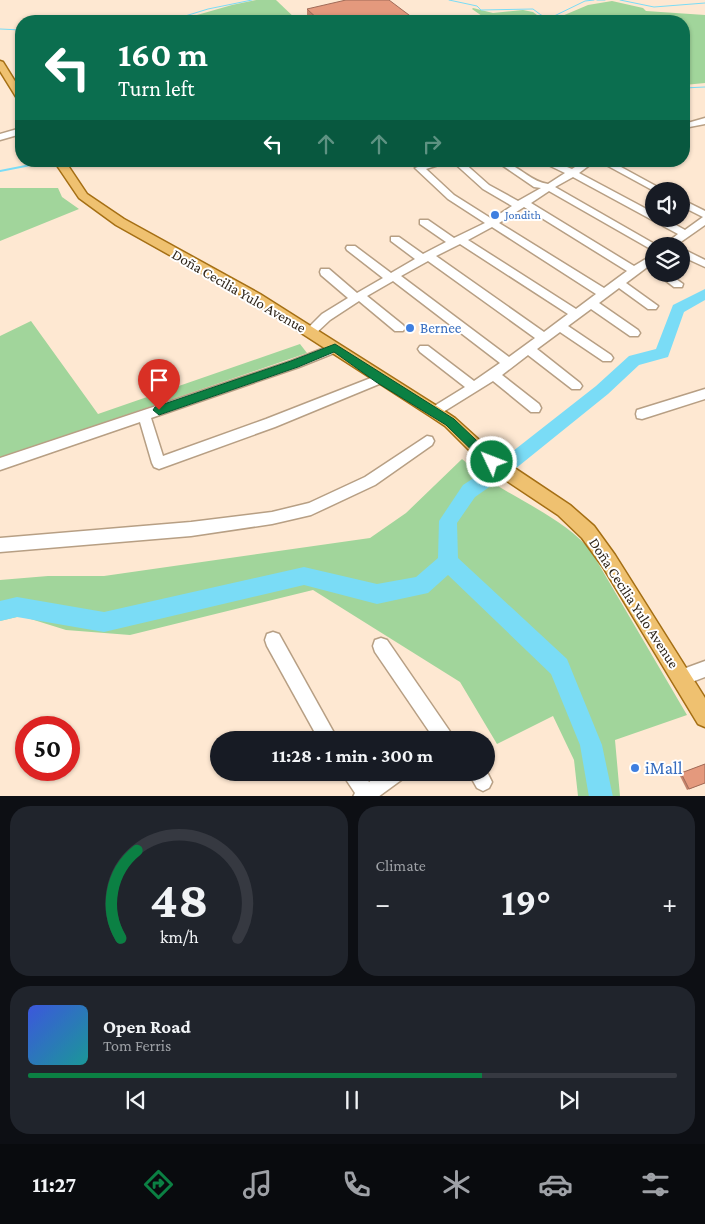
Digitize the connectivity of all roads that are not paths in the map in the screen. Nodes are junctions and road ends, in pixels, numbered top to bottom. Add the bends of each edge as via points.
1 (0, 64) edge
2 (15, 88) edge
3 (705, 121) edge
4 (690, 125) edge
5 (15, 133) edge
6 (0, 137) edge
7 (62, 167) edge
8 (424, 167) edge
9 (463, 167) edge
10 (509, 167) edge
11 (558, 167) edge
12 (582, 167) edge
13 (614, 167) edge
14 (573, 173) junction
15 (645, 183) edge
16 (548, 187) junction
17 (520, 204) junction
18 (690, 207) edge
19 (645, 212) edge
20 (705, 215) edge
21 (705, 220) edge
22 (424, 222) dead end
23 (492, 223) junction
24 (672, 227) edge
25 (694, 227) junction
26 (705, 233) edge
27 (685, 234) junction
28 (681, 237) edge
29 (395, 239) dead end
30 (457, 241) junction
31 (645, 243) edge
32 (350, 248) dead end
33 (690, 256) edge
34 (426, 258) junction
35 (705, 264) edge
36 (645, 266) edge
37 (634, 271) junction
38 (325, 272) dead end
39 (392, 277) junction
40 (618, 282) junction
41 (675, 282) edge
42 (678, 284) dead end
43 (603, 293) junction
44 (358, 297) junction
45 (591, 303) junction
46 (652, 306) dead end
47 (576, 314) junction
48 (560, 326) junction
49 (398, 328) dead end
50 (307, 330) junction
51 (634, 333) dead end
52 (544, 338) junction
53 (335, 348) junction
54 (424, 349) dead end
55 (528, 349) junction
56 (607, 358) dead end
57 (508, 363) junction
58 (493, 375) junction
59 (380, 379) junction
60 (576, 386) dead end
61 (474, 387) junction
62 (705, 396) edge
63 (535, 408) dead end
64 (435, 412) junction
65 (642, 414) dead end
66 (144, 415) junction
67 (427, 441) dead end
68 (0, 464) edge
69 (0, 545) edge
70 (273, 640) dead end
71 (381, 646) dead end
72 (705, 669) edge
73 (681, 678) junction
74 (705, 718) edge
75 (324, 731) edge
76 (439, 731) edge
77 (356, 781) edge
78 (385, 781) edge
79 (366, 795) edge

1 - 2 main road
3 - 4 street
5 - 6 street
7 - 50 main road, Doña Cecilia Yulo Avenue via 83,196 120,222
8 - 23 street via 420,168 451,197
9 - 17 street via 486,186
10 - 16 street via 537,185
11 - 14 street
12 - 14 street
13 - 15 street
14 - 16 street
14 - 19 street
16 - 17 street
16 - 31 street
17 - 23 street
17 - 37 street
18 - 20 street
21 - 25 street
22 - 30 street
23 - 30 street
23 - 43 street
24 - 27 street
25 - 26 street
25 - 27 street
27 - 28 street
29 - 34 street
30 - 34 street
30 - 47 street
32 - 39 street
33 - 35 street
34 - 39 street
34 - 52 street
36 - 37 street
37 - 40 street
38 - 44 street
39 - 44 street
39 - 57 street
40 - 43 street
40 - 46 street
41 - 42 street
43 - 45 street
44 - 49 street
44 - 50 street
45 - 47 street
45 - 51 street
47 - 48 street
48 - 52 street
48 - 56 street
50 - 53 main road, Doña Cecilia Yulo Avenue
52 - 55 street
53 - 59 main road, Doña Cecilia Yulo Avenue
53 - 66 street
54 - 61 street
55 - 57 street
55 - 60 street
57 - 58 street
58 - 61 street
58 - 63 street
59 - 64 main road, Doña Cecilia Yulo Avenue
59 - 66 street via 159,463
61 - 64 street
62 - 65 street
64 - 73 main road, Doña Cecilia Yulo Avenue via 492,462 564,510 596,542
66 - 68 street
67 - 69 street via 370,481 303,511 191,529
70 - 75 street
71 - 76 street
72 - 73 street
73 - 74 main road, Doña Cecilia Yulo Avenue
77 - 79 street
78 - 79 street

